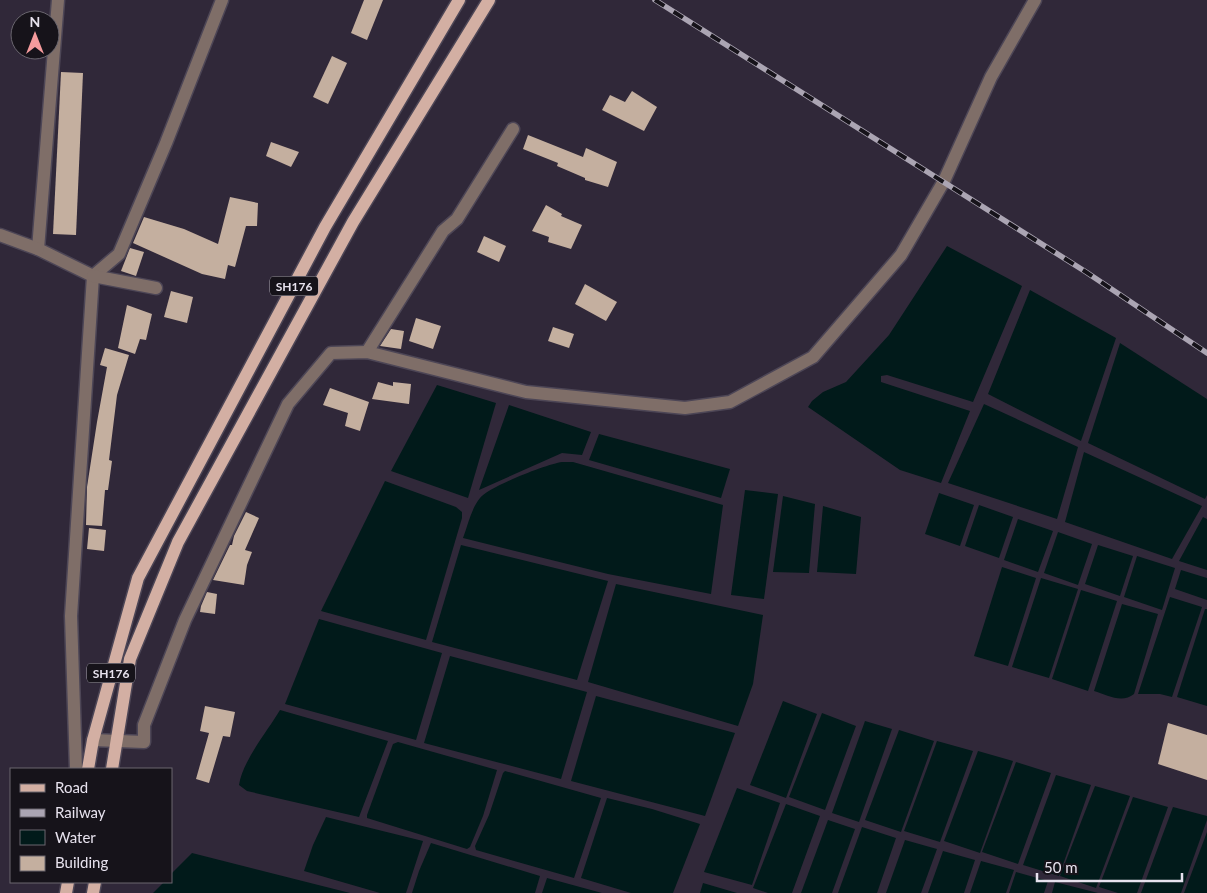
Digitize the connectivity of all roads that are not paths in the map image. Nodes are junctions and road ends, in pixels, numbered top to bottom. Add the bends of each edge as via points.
1 (58, 0) edge
2 (222, 0) edge
3 (459, 0) edge
4 (489, 0) edge
5 (1035, 0) edge
6 (513, 129) dead end
7 (0, 235) edge
8 (38, 249) junction
9 (93, 276) junction
10 (156, 288) dead end
11 (367, 352) junction
12 (92, 740) junction
13 (116, 741) junction
14 (76, 768) edge
15 (88, 768) edge
16 (112, 768) edge

1 - 8 street
2 - 9 street via 119,254
3 - 12 main road, SH176 via 325,227 138,578
4 - 13 main road via 353,222 178,542 130,659
5 - 11 street via 991,77 944,181 900,255 813,357 730,402 684,408 526,392
6 - 11 street via 457,219 443,231
7 - 8 street
8 - 9 street
9 - 10 street
9 - 14 street via 71,616
11 - 13 street via 331,353 288,404 185,620 144,725 144,742
12 - 13 street
12 - 15 main road, SH176
13 - 16 main road

